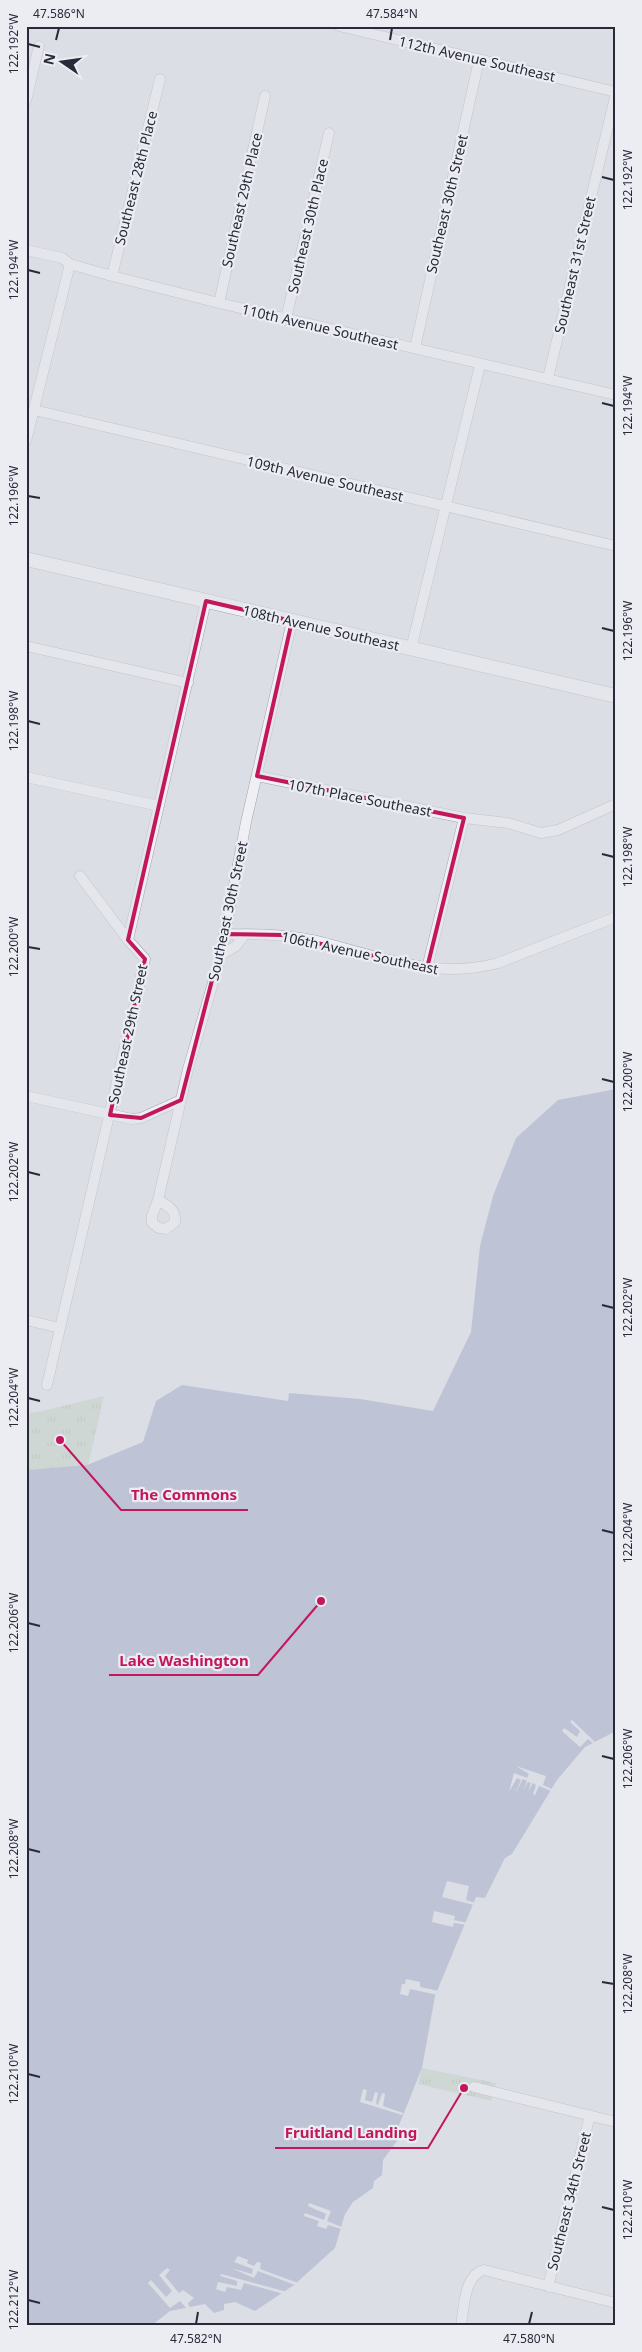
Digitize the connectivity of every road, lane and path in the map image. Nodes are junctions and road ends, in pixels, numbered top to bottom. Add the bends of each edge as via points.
1 (339, 26) edge
2 (39, 46) dead end
3 (480, 60) junction
4 (160, 79) dead end
5 (616, 92) edge
6 (265, 96) dead end
7 (26, 101) edge
8 (329, 133) dead end
9 (26, 250) edge
10 (70, 264) junction
11 (112, 276) junction
12 (219, 303) junction
13 (286, 319) junction
14 (415, 348) junction
15 (480, 365) junction
16 (548, 378) junction
17 (616, 395) edge
18 (34, 410) junction
19 (26, 441) edge
20 (447, 508) junction
21 (616, 546) edge
22 (26, 559) edge
23 (206, 601) junction
24 (292, 621) junction
25 (26, 646) edge
26 (411, 649) junction
27 (188, 683) junction
28 (616, 696) edge
29 (256, 776) junction
30 (26, 777) edge
31 (616, 804) edge
32 (159, 806) junction
33 (464, 818) junction
34 (80, 876) dead end
35 (616, 917) edge
36 (224, 934) junction
37 (246, 934) junction
38 (128, 940) junction
39 (221, 955) junction
40 (427, 968) junction
41 (26, 1096) edge
42 (181, 1100) junction
43 (110, 1115) junction
44 (158, 1200) dead end
45 (26, 1320) edge
46 (60, 1328) junction
47 (47, 1385) dead end
48 (474, 2088) dead end
49 (590, 2115) junction
50 (616, 2122) edge
51 (548, 2287) junction
52 (616, 2304) edge
53 (460, 2326) edge

1 - 3 street, 112th Avenue Southeast
2 - 7 street
3 - 5 street, 112th Avenue Southeast
3 - 14 street, Southeast 30th Street
4 - 11 street, Southeast 28th Place
5 - 16 street, Southeast 31st Street
6 - 12 street, Southeast 29th Place
8 - 13 street, Southeast 30th Place
9 - 10 street, 110th Avenue Southeast via 62,258
10 - 11 street, 110th Avenue Southeast
10 - 18 street
11 - 12 street, 110th Avenue Southeast
12 - 13 street, 110th Avenue Southeast
13 - 14 street, 110th Avenue Southeast
14 - 15 street, 110th Avenue Southeast
15 - 16 street, 110th Avenue Southeast
15 - 20 street
16 - 17 street, 110th Avenue Southeast
18 - 19 street
18 - 20 street, 109th Avenue Southeast
20 - 21 street, 109th Avenue Southeast
20 - 26 street
22 - 23 street, 108th Avenue Southeast
23 - 24 street, 108th Avenue Southeast
23 - 27 street
24 - 26 street, 108th Avenue Southeast
24 - 29 street, Southeast 30th Street
25 - 27 street
26 - 28 street, 108th Avenue Southeast
27 - 32 street
29 - 33 street, 107th Place Southeast
29 - 36 street, Southeast 30th Street
30 - 32 street
31 - 33 street, 107th Place Southeast via 548,833 508,823
32 - 38 street
33 - 40 street
34 - 38 street
35 - 40 street, 106th Avenue Southeast via 489,966 457,970
36 - 37 street, 106th Avenue Southeast
36 - 39 street, Southeast 30th Street
37 - 39 street via 236,946
37 - 40 street, 106th Avenue Southeast via 310,940
38 - 43 street, Southeast 29th Street via 145,959
39 - 42 street, Southeast 30th Street
41 - 43 street
42 - 43 street via 141,1118
42 - 44 street, Southeast 30th Street
43 - 46 street, Southeast 29th Street
45 - 46 street
46 - 47 street, Southeast 29th Street
48 - 49 street
49 - 50 street
49 - 51 street, Southeast 34th Street
51 - 52 street
51 - 53 street via 484,2270 477,2272 471,2279

